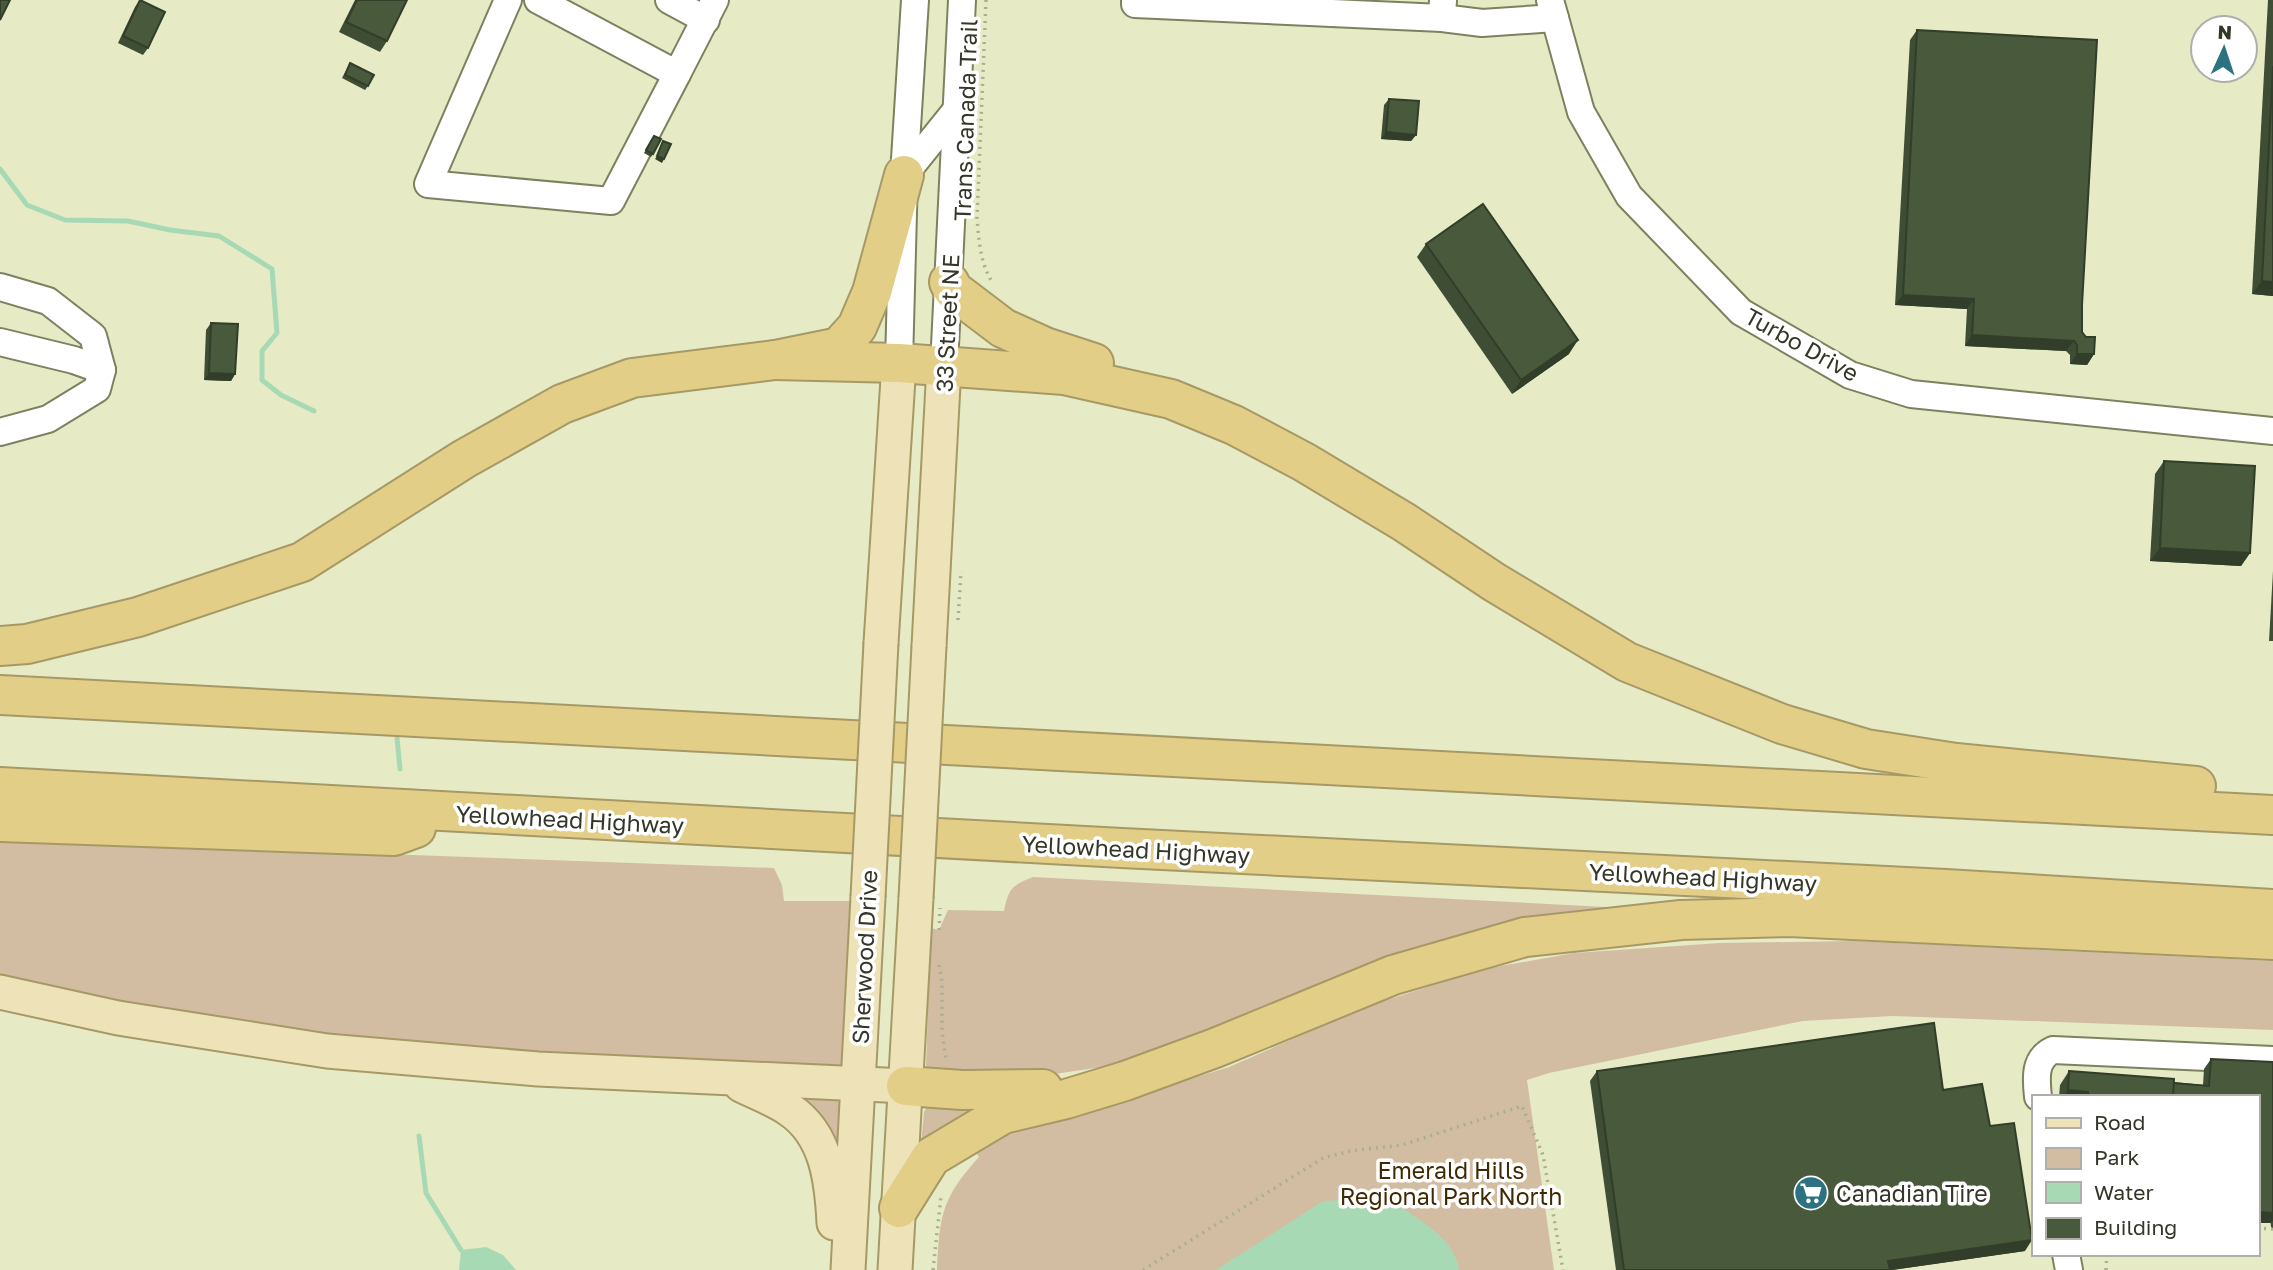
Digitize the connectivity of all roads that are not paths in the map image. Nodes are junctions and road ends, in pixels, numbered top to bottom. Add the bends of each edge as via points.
1 (508, 0) edge
2 (539, 0) edge
3 (669, 0) edge
4 (915, 0) edge
5 (962, 0) edge
6 (1135, 0) edge
7 (1443, 9) edge
8 (1553, 9) edge
9 (711, 10) edge
10 (677, 74) junction
11 (958, 108) junction
12 (904, 175) junction
13 (949, 282) junction
14 (0, 287) edge
15 (0, 342) edge
16 (775, 360) junction
17 (899, 363) junction
18 (944, 366) junction
19 (102, 370) junction
20 (1171, 399) junction
21 (2273, 431) edge
22 (0, 432) edge
23 (881, 643) joint
24 (0, 646) edge
25 (0, 695) edge
26 (0, 787) edge
27 (2273, 808) edge
28 (456, 813) junction
29 (2273, 815) edge
30 (0, 822) edge
31 (2273, 909) edge
32 (2273, 940) edge
33 (0, 992) edge
34 (2273, 1060) edge
35 (730, 1080) junction
36 (1125, 1081) junction
37 (858, 1084) junction
38 (906, 1086) junction
39 (2038, 1095) edge
40 (899, 1208) junction
41 (837, 1270) edge
42 (848, 1270) edge
43 (895, 1270) edge

1 - 10 street via 428,184 611,201
2 - 10 street
3 - 9 street
4 - 12 street, 33 Street NE
5 - 11 street, 33 Street NE
6 - 7 street via 1135,4
7 - 8 street via 1482,23
8 - 21 street, Turbo Drive via 1581,112 1629,196 1741,312 1850,376 1911,394
9 - 10 street
11 - 12 street
11 - 13 street, 33 Street NE
12 - 16 highway via 883,257 857,327 839,347
12 - 17 street, 33 Street NE
13 - 18 street, 33 Street NE
13 - 20 highway via 1003,328 1149,382
14 - 19 street via 48,301 93,336
15 - 19 street
16 - 17 highway
16 - 24 highway via 632,377 540,416 302,562 138,617 27,644
17 - 18 highway
17 - 23 main road, 33 Street NE
18 - 20 highway via 1064,375
18 - 38 main road, 33 Street NE, bridge
19 - 22 street via 97,389 48,419
20 - 27 highway via 1304,462 1628,662 1782,724 1866,749 1956,763 2221,789
23 - 37 main road, Sherwood Drive, bridge
25 - 29 highway
26 - 28 highway, Yellowhead Highway
28 - 30 highway via 394,836
28 - 31 highway, Yellowhead Highway
32 - 36 highway via 1789,917 1681,920 1525,937 1393,975
33 - 35 main road via 118,1018 327,1051
34 - 39 street via 2053,1050 2038,1063
35 - 37 main road
35 - 41 main road via 791,1110 812,1131 824,1155 833,1200
36 - 38 highway via 1023,1091
36 - 40 highway via 1003,1114 931,1157
37 - 38 main road
37 - 42 main road, Sherwood Drive
38 - 40 main road
40 - 43 main road

